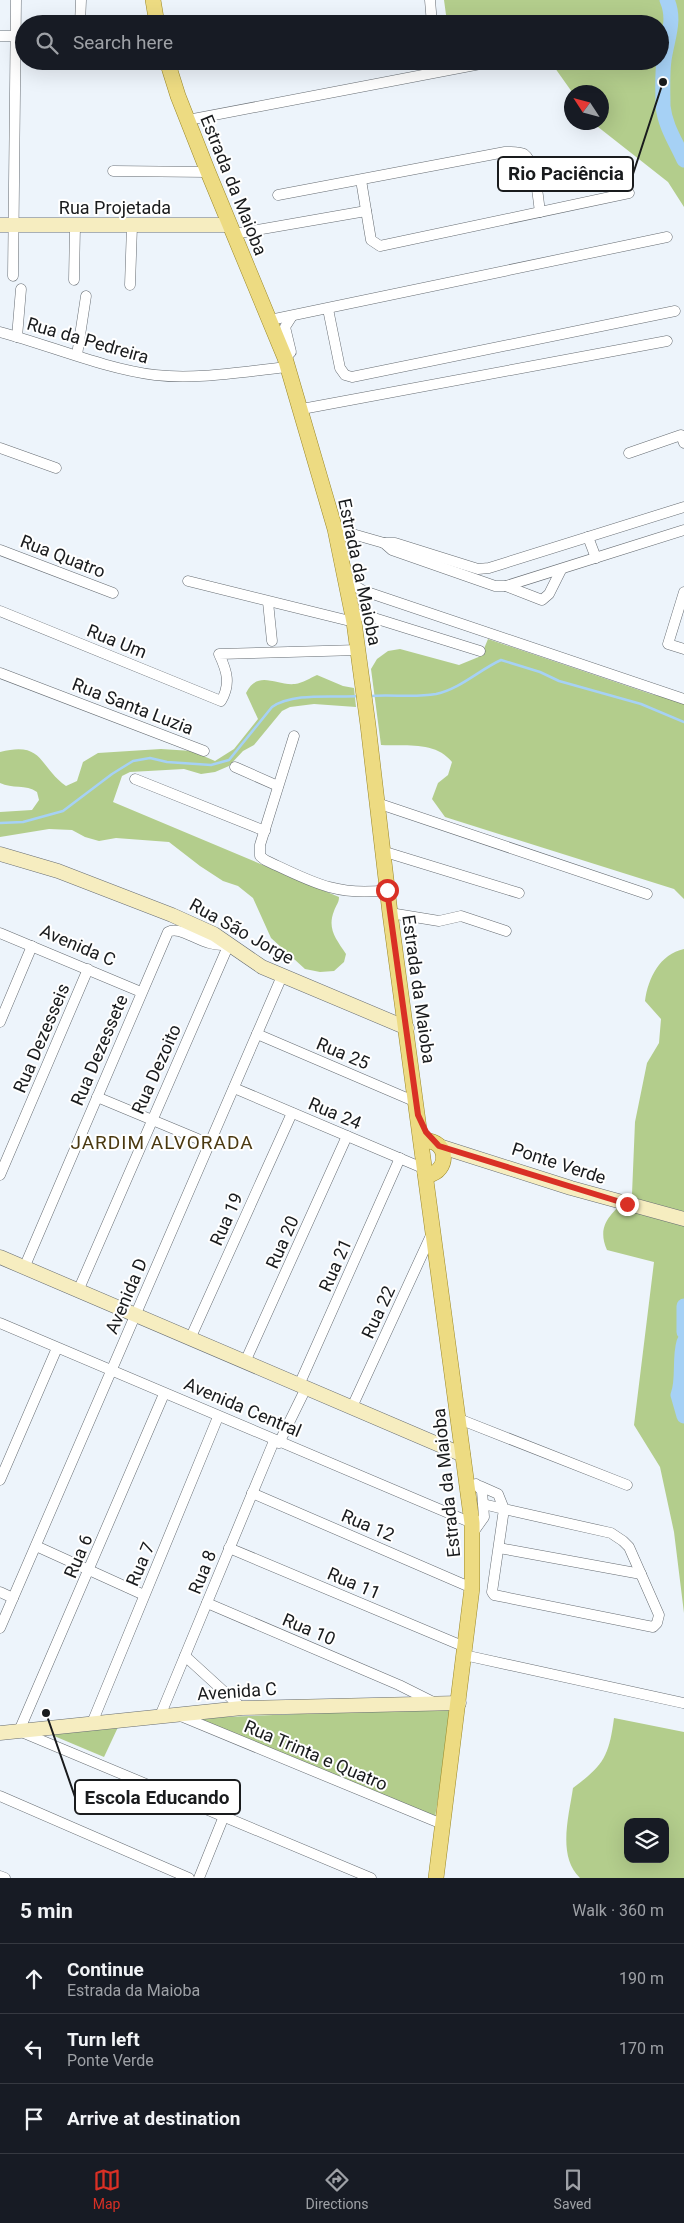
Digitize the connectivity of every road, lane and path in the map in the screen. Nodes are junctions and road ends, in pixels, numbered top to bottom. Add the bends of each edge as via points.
1 (16, 0) edge
2 (80, 0) edge
3 (153, 0) edge
4 (430, 0) edge
5 (18, 15) edge
6 (80, 15) edge
7 (156, 15) edge
8 (431, 15) edge
9 (0, 36) edge
10 (15, 36) edge
11 (19, 70) edge
12 (170, 70) edge
13 (449, 70) edge
14 (188, 120) junction
15 (113, 171) dead end
16 (208, 172) junction
17 (361, 180) junction
18 (629, 192) dead end
19 (278, 195) dead end
20 (366, 211) junction
21 (540, 212) junction
22 (0, 225) edge
23 (15, 225) junction
24 (75, 226) junction
25 (132, 226) junction
26 (232, 230) junction
27 (667, 237) dead end
28 (13, 276) dead end
29 (74, 280) dead end
30 (130, 285) dead end
31 (21, 289) dead end
32 (86, 296) dead end
33 (328, 309) junction
34 (675, 311) dead end
35 (292, 316) junction
36 (270, 320) junction
37 (0, 332) edge
38 (17, 337) junction
39 (667, 341) dead end
40 (77, 355) junction
41 (287, 363) junction
42 (302, 409) junction
43 (684, 443) edge
44 (0, 448) edge
45 (629, 453) dead end
46 (56, 468) dead end
47 (684, 507) edge
48 (336, 528) junction
49 (684, 530) edge
50 (588, 537) junction
51 (0, 550) edge
52 (596, 558) junction
53 (561, 570) junction
54 (476, 574) junction
55 (188, 581) dead end
56 (346, 581) junction
57 (506, 586) junction
58 (684, 592) edge
59 (114, 593) dead end
60 (268, 602) junction
61 (0, 612) edge
62 (353, 618) junction
63 (272, 641) dead end
64 (684, 649) edge
65 (358, 650) junction
66 (480, 651) dead end
67 (0, 672) edge
68 (684, 699) edge
69 (294, 736) dead end
70 (204, 751) dead end
71 (235, 768) dead end
72 (135, 779) dead end
73 (278, 786) junction
74 (377, 803) junction
75 (265, 831) junction
76 (382, 851) junction
77 (0, 854) edge
78 (387, 890) junction
79 (519, 893) dead end
80 (647, 894) dead end
81 (390, 912) junction
82 (506, 931) dead end
83 (0, 933) edge
84 (229, 944) junction
85 (32, 946) junction
86 (88, 969) junction
87 (282, 976) junction
88 (141, 992) junction
89 (0, 1022) edge
90 (407, 1028) junction
91 (257, 1034) junction
92 (234, 1088) junction
93 (97, 1097) junction
94 (417, 1109) junction
95 (292, 1113) junction
96 (152, 1120) junction
97 (347, 1136) junction
98 (210, 1144) junction
99 (432, 1144) junction
100 (400, 1158) junction
101 (481, 1158) junction
102 (432, 1170) junction
103 (0, 1175) edge
104 (684, 1219) edge
105 (433, 1230) junction
106 (0, 1257) edge
107 (24, 1268) junction
108 (78, 1291) junction
109 (136, 1315) junction
110 (0, 1324) edge
111 (190, 1339) junction
112 (57, 1348) junction
113 (246, 1362) junction
114 (111, 1371) junction
115 (303, 1387) junction
116 (164, 1394) junction
117 (352, 1408) junction
118 (218, 1417) junction
119 (459, 1419) junction
120 (276, 1442) junction
121 (463, 1455) junction
122 (0, 1480) edge
123 (473, 1484) junction
124 (627, 1485) dead end
125 (252, 1493) junction
126 (483, 1504) junction
127 (504, 1509) junction
128 (472, 1529) junction
129 (36, 1546) junction
130 (229, 1548) junction
131 (499, 1548) junction
132 (90, 1570) junction
133 (641, 1574) junction
134 (472, 1588) junction
135 (0, 1592) edge
136 (144, 1595) junction
137 (13, 1598) junction
138 (207, 1603) junction
139 (0, 1628) edge
140 (465, 1651) junction
141 (185, 1656) junction
142 (399, 1684) junction
143 (459, 1703) junction
144 (684, 1703) edge
145 (408, 1704) junction
146 (437, 1704) junction
147 (242, 1708) junction
148 (177, 1715) junction
149 (160, 1716) junction
150 (92, 1723) junction
151 (0, 1728) edge
152 (20, 1731) junction
153 (0, 1733) edge
154 (0, 1796) edge
155 (224, 1816) junction
156 (442, 1824) junction
157 (0, 1876) edge
158 (5, 1878) edge
159 (189, 1878) edge
160 (199, 1878) edge
161 (371, 1878) edge
162 (436, 1878) edge

1 - 5 street
2 - 6 street
3 - 7 main road
4 - 8 street
9 - 10 street
11 - 23 street
12 - 14 main road, Estrada da Maioba
13 - 14 street
14 - 16 main road, Estrada da Maioba
15 - 16 street
16 - 26 main road, Estrada da Maioba
17 - 19 street
17 - 20 street
17 - 21 street via 504,152 523,153 530,160
18 - 21 street
20 - 21 street via 371,240 380,246
20 - 26 street
22 - 23 street, Rua Projetada
23 - 24 street, Rua Projetada
23 - 28 street
24 - 25 street, Rua Projetada
24 - 29 street
25 - 26 street, Rua Projetada
25 - 30 street
26 - 36 main road, Estrada da Maioba
27 - 33 street
31 - 38 street
32 - 40 street
33 - 34 street via 340,368 345,375 352,377
33 - 35 street
35 - 36 street
35 - 41 street via 285,328 291,352
36 - 41 main road, Estrada da Maioba
37 - 38 street, Rua da Pedreira
38 - 40 street, Rua da Pedreira
39 - 42 street
40 - 41 street, Rua da Pedreira via 156,375 193,376
41 - 42 main road, Estrada da Maioba
42 - 48 main road, Estrada da Maioba
43 - 45 street via 681,436
44 - 46 street
47 - 50 street
48 - 54 street via 384,543 392,550
48 - 56 main road, Estrada da Maioba
49 - 52 street
50 - 52 street
50 - 54 street
51 - 59 street, Rua Quatro
52 - 53 street
53 - 57 street
53 - 57 street via 549,594 542,600
54 - 57 street via 494,586
55 - 60 street
56 - 62 main road, Estrada da Maioba
56 - 68 street via 364,591
58 - 64 street via 668,644
60 - 62 street
60 - 63 street
61 - 65 street, Rua Um via 221,701 226,692 227,678 219,654
62 - 65 main road, Estrada da Maioba
62 - 66 street via 374,618
65 - 74 main road, Estrada da Maioba
67 - 70 street, Rua Santa Luzia
69 - 73 street
71 - 73 street
72 - 75 street
73 - 75 street
74 - 76 main road, Estrada da Maioba
74 - 80 street
75 - 78 street via 259,853 265,860 332,889 350,892
76 - 78 main road, Estrada da Maioba
76 - 79 street
77 - 84 street, Rua São Jorge via 115,891
78 - 81 main road, Estrada da Maioba
81 - 82 street via 439,922 461,916
81 - 90 main road, Estrada da Maioba
83 - 85 street, Avenida C
84 - 87 street, Rua São Jorge
84 - 88 street, Rua Dezessete via 214,946 178,930 168,932
84 - 96 street, Rua Dezoito
85 - 86 street, Avenida C
85 - 89 street
86 - 88 street, Avenida C
86 - 103 street, Rua Dezesseis
87 - 90 street, Rua São Jorge
87 - 91 street, Avenida D
88 - 93 street, Rua Dezessete
90 - 94 main road, Estrada da Maioba
91 - 92 street, Avenida D
91 - 94 street, Rua 25
92 - 95 street, Rua 24
92 - 98 street, Avenida D
93 - 96 street
93 - 107 street, Rua Dezessete
94 - 99 main road, Estrada da Maioba
95 - 97 street, Rua 24
95 - 111 street, Rua 19
96 - 98 street
96 - 108 street, Rua Dezoito
97 - 100 street, Rua 24
97 - 113 street, Rua 20
98 - 109 street, Avenida D
99 - 101 street, Ponte Verde
99 - 102 main road
99 - 102 main road via 444,1156
100 - 102 street, Rua 24
100 - 115 street, Rua 21
101 - 102 street, Ponte Verde via 457,1160
101 - 104 street, Ponte Verde
102 - 105 main road, Estrada da Maioba via 430,1204
105 - 117 street, Rua 22
105 - 119 main road, Estrada da Maioba
106 - 107 street
107 - 108 street
108 - 109 street
109 - 111 street
109 - 114 street, Avenida D
110 - 112 street, Avenida Central
111 - 113 street
112 - 114 street, Avenida Central
112 - 122 street
113 - 115 street
114 - 116 street, Avenida Central
114 - 129 street, Avenida D
115 - 117 street
115 - 120 street, Rua 8
116 - 118 street, Avenida Central
116 - 132 street, Rua 6
117 - 121 street
118 - 120 street, Avenida Central
118 - 136 street, Rua 7
119 - 121 main road, Estrada da Maioba
119 - 124 street
120 - 125 street, Rua 8
120 - 128 street, Avenida Central
121 - 123 main road, Estrada da Maioba
123 - 126 street
123 - 127 street via 498,1494
123 - 128 main road, Estrada da Maioba
125 - 130 street, Rua 8
125 - 134 street, Rua 12
126 - 127 street
126 - 128 street via 483,1520
127 - 131 street
127 - 133 street via 610,1534 623,1540
128 - 134 main road, Estrada da Maioba
129 - 132 street
129 - 137 street, Avenida D
130 - 138 street, Rua 8
130 - 140 street, Rua 11
131 - 133 street
131 - 133 street via 494,1595 653,1627 659,1615
132 - 136 street
132 - 152 street, Rua 6
134 - 140 main road, Estrada da Maioba
135 - 137 street
136 - 150 street, Rua 7
137 - 139 street, Avenida D
138 - 141 street, Rua 8
138 - 142 street, Rua 10
140 - 143 main road, Estrada da Maioba
140 - 144 street, Rua 11
141 - 147 street
141 - 149 street, Rua 8
142 - 145 street via 407,1694
142 - 146 street, Rua 10
143 - 146 street, Avenida C
143 - 156 main road, Estrada da Maioba
145 - 146 street, Avenida C
145 - 147 street, Avenida C
147 - 148 street, Avenida C
148 - 149 street, Avenida C
148 - 156 street, Rua Trinta e Quatro
149 - 150 street, Avenida C
150 - 152 street, Avenida C
151 - 152 street, Avenida C
152 - 153 street, Avenida C
152 - 155 street
154 - 159 street
155 - 160 street
155 - 161 street
156 - 162 main road, Estrada da Maioba
157 - 158 street

